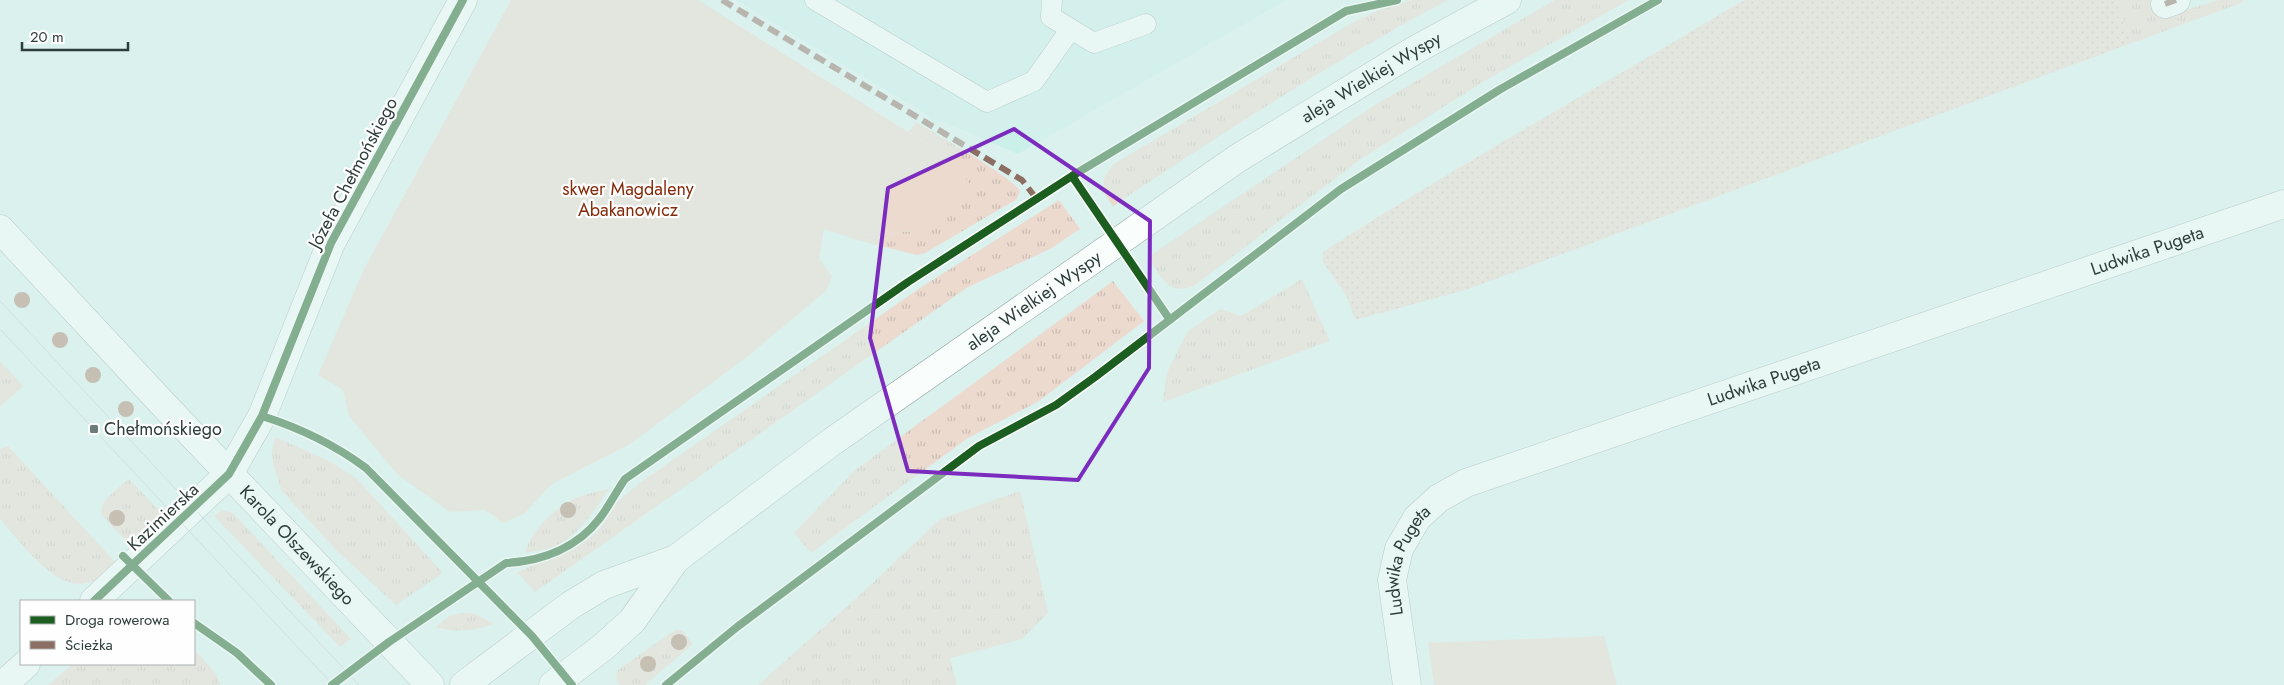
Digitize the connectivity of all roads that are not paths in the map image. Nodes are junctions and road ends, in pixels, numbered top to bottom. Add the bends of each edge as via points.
1 (464, 0) edge
2 (815, 0) edge
3 (1052, 0) edge
4 (1507, 0) edge
5 (1146, 24) dead end
6 (1070, 30) junction
7 (2284, 204) edge
8 (0, 229) edge
9 (229, 474) junction
10 (676, 559) junction
11 (95, 600) edge
12 (25, 665) edge
13 (3, 685) edge
14 (430, 685) edge
15 (464, 685) edge
16 (553, 685) edge
17 (1407, 685) edge

1 - 9 street, Józefa Chełmońskiego via 331,243 262,416
2 - 6 lane via 987,102 1034,81
3 - 6 lane via 1051,17
4 - 10 street, aleja Wielkiej Wyspy via 1415,50 1238,158 833,441
5 - 6 lane via 1094,43
7 - 17 street, Ludwika Pugeta via 1466,483 1439,498 1417,518 1399,550 1392,580
8 - 9 street, Karola Olszewskiego
9 - 11 street, Kazimierska
9 - 14 street, Karola Olszewskiego
10 - 15 street, aleja Wielkiej Wyspy via 604,585
10 - 16 street, aleja Wielkiej Wyspy via 632,622
12 - 13 street

